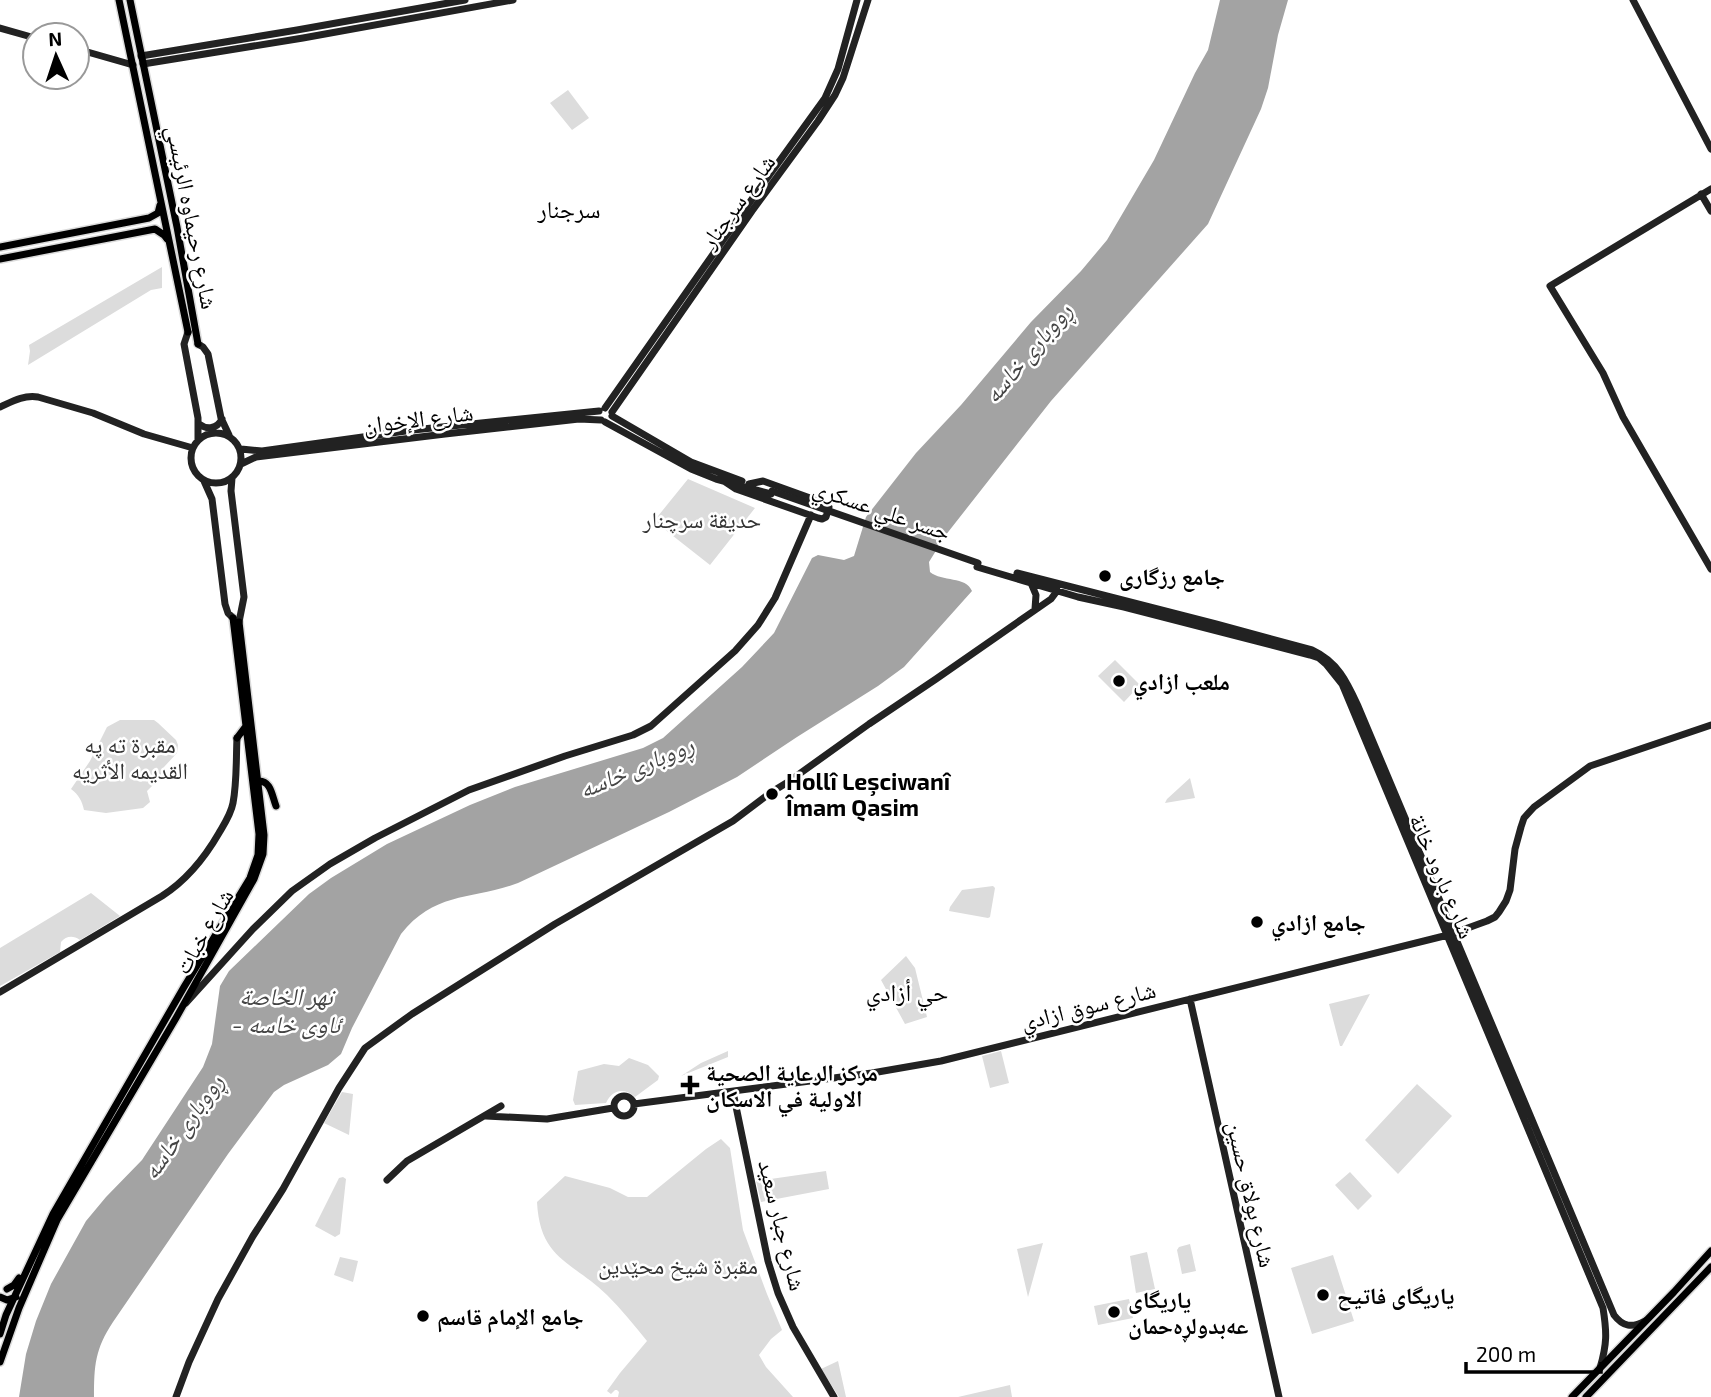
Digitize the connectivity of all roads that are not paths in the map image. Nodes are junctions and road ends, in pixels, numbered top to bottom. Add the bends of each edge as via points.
1 (119, 0) edge
2 (130, 0) edge
3 (465, 0) edge
4 (511, 0) edge
5 (858, 0) edge
6 (868, 0) edge
7 (1633, 0) edge
8 (854, 12) junction
9 (864, 15) junction
10 (0, 28) edge
11 (21, 34) edge
12 (91, 53) edge
13 (146, 59) junction
14 (133, 65) junction
15 (155, 122) junction
16 (145, 124) junction
17 (158, 137) junction
18 (148, 139) junction
19 (1711, 149) edge
20 (1711, 189) edge
21 (1701, 194) junction
22 (161, 201) junction
23 (1711, 211) edge
24 (152, 217) junction
25 (93, 229) junction
26 (155, 229) junction
27 (96, 240) junction
28 (170, 244) junction
29 (0, 247) edge
30 (0, 258) edge
31 (707, 268) junction
32 (188, 332) joint
33 (198, 344) joint
34 (0, 407) edge
35 (607, 411) junction
36 (222, 419) junction
37 (603, 421) junction
38 (199, 424) junction
39 (445, 430) junction
40 (229, 436) junction
41 (198, 440) junction
42 (193, 448) junction
43 (241, 449) junction
44 (251, 455) junction
45 (241, 464) junction
46 (232, 478) junction
47 (204, 480) junction
48 (724, 481) junction
49 (749, 484) junction
50 (771, 492) junction
51 (232, 494) junction
52 (211, 495) junction
53 (811, 516) junction
54 (978, 565) junction
55 (1711, 569) edge
56 (1030, 582) junction
57 (1056, 588) junction
58 (1036, 608) junction
59 (236, 620) junction
60 (246, 725) junction
61 (1711, 725) edge
62 (237, 740) junction
63 (248, 743) junction
64 (256, 781) junction
65 (276, 806) dead end
66 (262, 835) junction
67 (1451, 934) junction
68 (0, 992) edge
69 (1190, 999) junction
70 (180, 1009) junction
71 (1490, 1027) junction
72 (733, 1092) junction
73 (634, 1104) junction
74 (502, 1107) dead end
75 (614, 1108) junction
76 (485, 1116) junction
77 (387, 1180) dead end
78 (38, 1245) junction
79 (1711, 1251) edge
80 (1711, 1268) edge
81 (4, 1287) edge
82 (15, 1298) edge
83 (1648, 1319) junction
84 (0, 1320) edge
85 (1, 1332) edge
86 (0, 1362) edge
87 (1600, 1369) junction
88 (176, 1397) edge
89 (834, 1397) edge
90 (1279, 1397) edge
91 (1572, 1397) edge
92 (1586, 1397) edge

1 - 14 main road, شارع رحيماوه الرئيسي
2 - 13 main road, شارع رحيماوه الرئيسي
3 - 13 street
4 - 13 street via 303,38
5 - 8 street, شارع سرجنار
6 - 9 street, شارع سرجنار
7 - 19 street
8 - 9 street
8 - 31 street, شارع سرجنار via 825,98
9 - 31 street, شارع سرجنار via 835,95
10 - 11 street
12 - 14 street
13 - 15 main road, شارع رحيماوه الرئيسي
14 - 16 main road, شارع رحيماوه الرئيسي
15 - 16 main road via 150,128
15 - 17 main road, شارع رحيماوه الرئيسي
16 - 18 main road, شارع رحيماوه الرئيسي
17 - 18 main road via 150,134
17 - 33 main road, شارع رحيماوه الرئيسي
18 - 22 main road, شارع رحيماوه الرئيسي
20 - 21 street
21 - 23 street
21 - 55 street via 1550,286
22 - 24 main road
22 - 28 main road, شارع رحيماوه الرئيسي
24 - 25 main road
24 - 26 main road via 159,225
25 - 27 main road
25 - 29 main road
26 - 27 main road
26 - 28 main road
27 - 30 main road
28 - 32 main road, شارع رحيماوه الرئيسي
31 - 35 street, شارع سرجنار
32 - 38 street, شارع رحيماوه الرئيسي via 184,344
33 - 36 street, شارع رحيماوه الرئيسي via 208,354
34 - 42 street via 20,398 38,397
35 - 37 street, شارع سرجنار via 609,421
35 - 37 street via 598,415
35 - 39 street
35 - 49 street via 691,461
36 - 38 street via 212,428
36 - 40 street, شارع رحيماوه الرئيسي
37 - 39 street, شارع الإخوان
37 - 48 street via 691,469
38 - 41 street, شارع رحيماوه الرئيسي
39 - 44 street, شارع الإخوان
40 - 41 street via 216,432
40 - 43 street
41 - 42 street
42 - 47 street via 191,464
43 - 44 street
43 - 45 street
44 - 45 street, شارع الإخوان
45 - 46 street
46 - 47 street via 217,483
46 - 51 street, شارع خبات
47 - 52 street, شارع خبات
48 - 50 street
48 - 53 street
49 - 50 street
49 - 53 street via 763,481 828,505 824,518
50 - 54 street, جسر علي عسكري, bridge
51 - 52 street via 224,487
51 - 59 street, شارع خبات via 244,597
52 - 59 street, شارع خبات via 225,604
53 - 70 street via 758,625 651,726 469,790 330,864 272,910
54 - 56 street
54 - 57 street
56 - 57 street
56 - 58 street
57 - 58 street
57 - 67 street, شارع بارود خانة via 1285,646 1326,664 1337,676
58 - 88 street via 733,821 555,924 365,1048 218,1299
59 - 60 main road, شارع خبات
59 - 64 main road, شارع خبات
60 - 62 main road
60 - 63 main road, شارع خبات
61 - 67 street, شارع سوق ازادي via 1590,766 1534,807 1524,818 1510,890 1499,912
62 - 63 main road
62 - 68 street via 238,786 229,816 186,879
63 - 64 main road, شارع خبات
64 - 65 main road via 268,784
64 - 66 main road, شارع خبات
66 - 70 main road, شارع خبات via 263,855 257,873
66 - 78 main road, شارع خبات via 250,878
67 - 69 street, شارع سوق ازادي
67 - 71 street, شارع بارود خانة
69 - 72 street, شارع سوق ازادي via 941,1061
69 - 90 street, شارع بولاق حسين
70 - 82 main road, شارع خبات
71 - 83 street via 1614,1315 1629,1326
71 - 87 street via 1603,1308 1607,1334
72 - 73 street, شارع سوق ازادي
72 - 89 street, شارع جبار سعيد via 778,1293
73 - 75 street via 632,1113 624,1116
73 - 75 street via 622,1096 615,1100
74 - 76 street
75 - 76 street via 547,1119
76 - 77 street via 407,1161
78 - 81 main road via 16,1283
78 - 82 main road, شارع خبات
79 - 83 main road
80 - 92 main road
81 - 82 main road
82 - 85 main road, شارع خبات
82 - 86 main road, شارع خبات
83 - 87 main road
84 - 85 main road
87 - 91 main road

